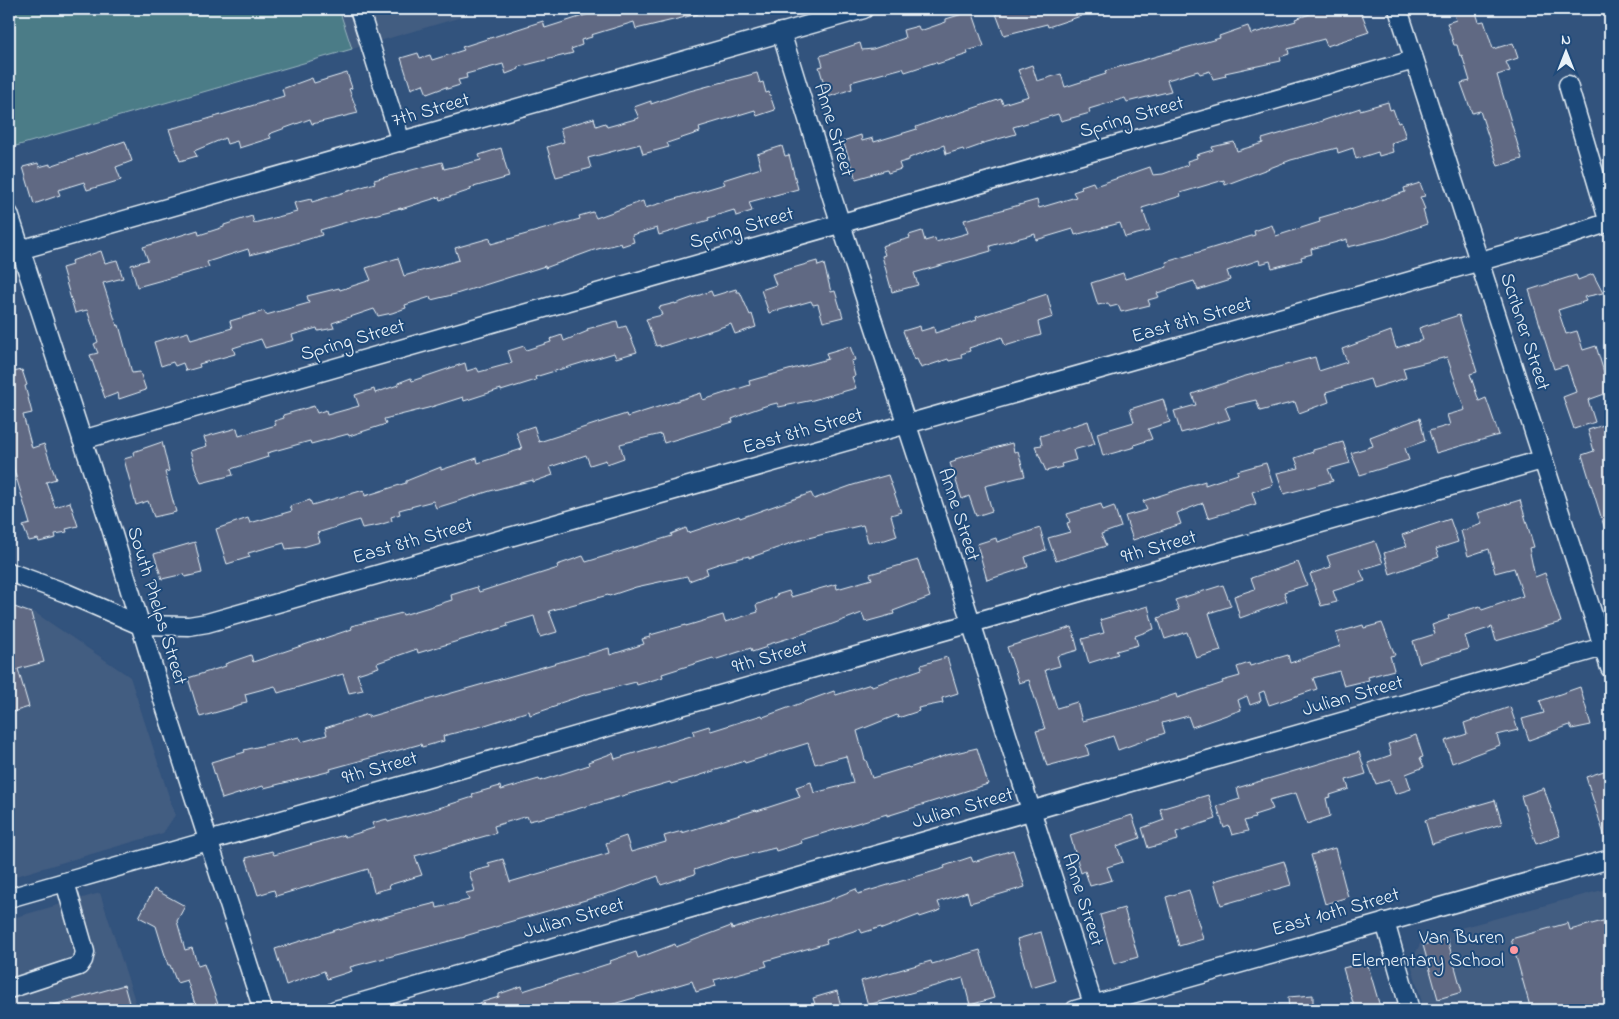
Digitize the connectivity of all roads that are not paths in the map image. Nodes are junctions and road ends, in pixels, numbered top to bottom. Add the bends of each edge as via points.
1 (359, 9) edge
2 (864, 9) edge
3 (1398, 9) edge
4 (781, 32) junction
5 (1414, 60) junction
6 (1568, 85) dead end
7 (401, 142) junction
8 (9, 214) edge
9 (842, 223) junction
10 (1610, 223) edge
11 (15, 251) edge
12 (1479, 261) junction
13 (906, 425) junction
14 (82, 440) junction
15 (1542, 460) junction
16 (9, 572) edge
17 (971, 623) junction
18 (140, 625) junction
19 (1603, 647) junction
20 (1610, 668) edge
21 (1032, 811) junction
22 (208, 840) junction
23 (1610, 859) edge
24 (65, 882) junction
25 (9, 898) edge
26 (1385, 922) junction
27 (9, 989) edge
28 (1094, 1008) edge
29 (263, 1010) edge
30 (335, 1010) edge
31 (1075, 1010) edge
32 (1410, 1010) edge

1 - 7 street
2 - 4 street, 7th Street
3 - 5 street, Scribner Street
4 - 7 street, 7th Street
4 - 9 street, Anne Street
5 - 9 street, Spring Street
5 - 12 street, Scribner Street
6 - 10 street
7 - 11 street, 7th Street
8 - 11 street, South Phelps Street
9 - 13 street, Anne Street
9 - 14 street, Spring Street
10 - 12 street, East 8th Street
11 - 14 street, South Phelps Street
12 - 13 street, East 8th Street
12 - 15 street, Scribner Street
13 - 17 street, Anne Street
13 - 18 street, East 8th Street via 208,622 189,626
14 - 18 street, South Phelps Street
15 - 17 street, 9th Street
15 - 19 street, Scribner Street
16 - 18 street, East 8th Street
17 - 21 street, Anne Street
17 - 22 street, 9th Street
18 - 22 street, South Phelps Street
19 - 20 street, Scribner Street
19 - 21 street, Julian Street
21 - 28 street, Anne Street
21 - 30 street, Julian Street
22 - 24 street, 9th Street
22 - 29 street, South Phelps Street
23 - 26 street, East 10th Street
24 - 25 street, 9th Street
24 - 27 street via 85,952 84,960 79,966
26 - 28 street, East 10th Street
26 - 32 street
28 - 31 street, East 10th Street

